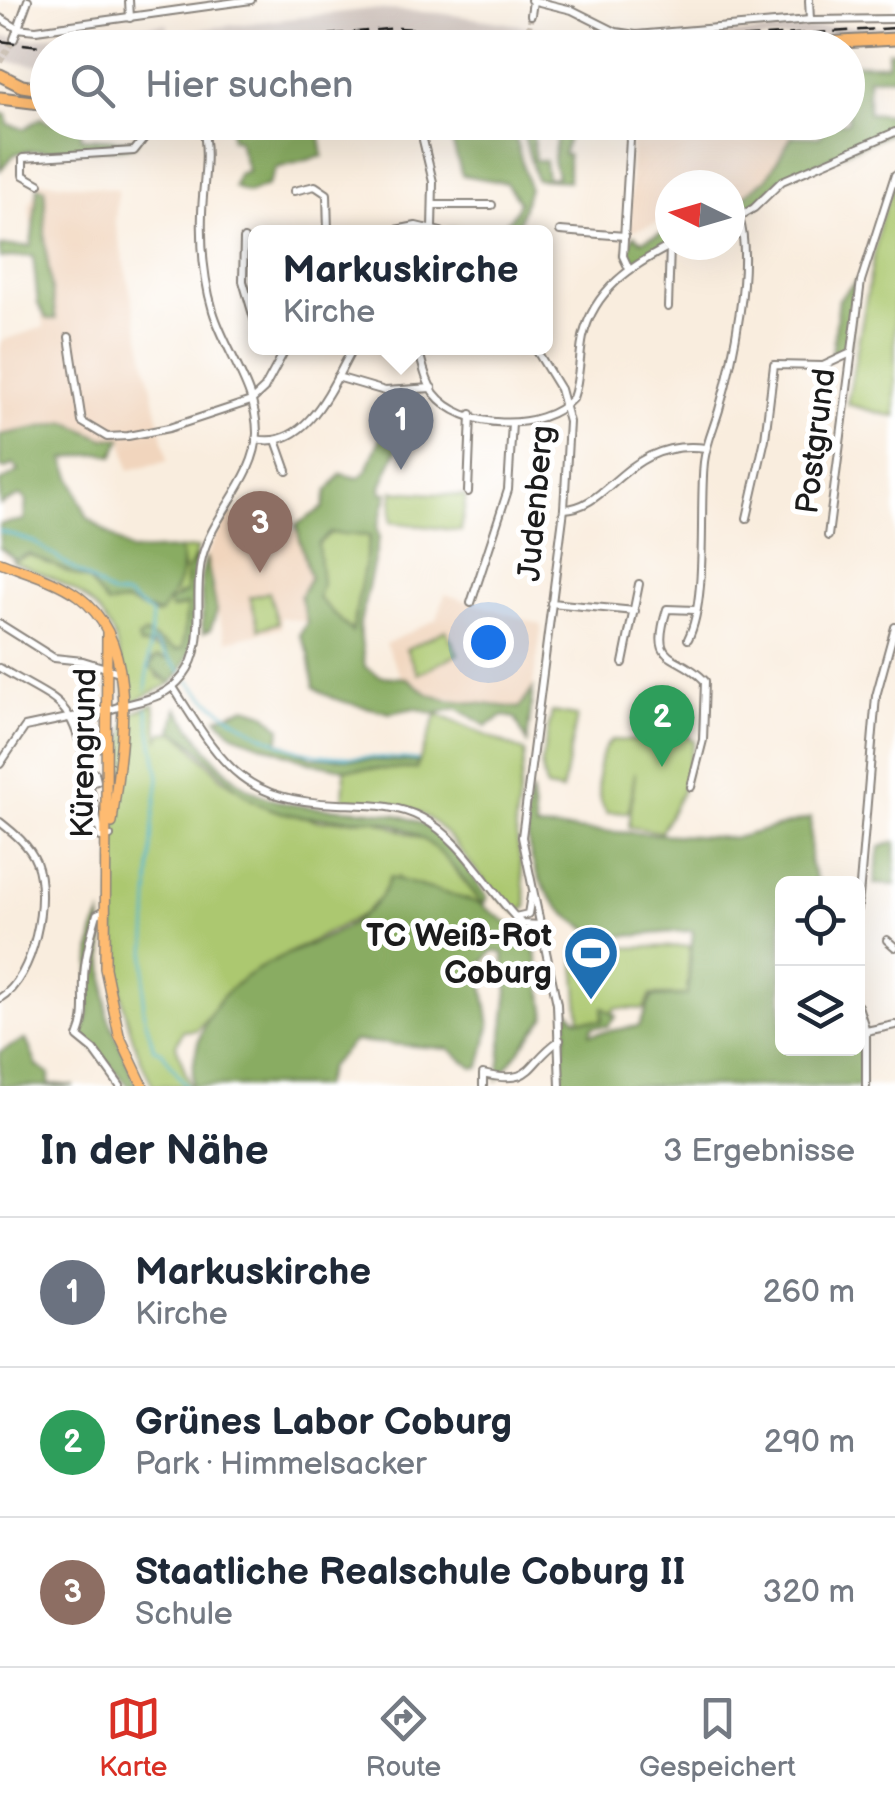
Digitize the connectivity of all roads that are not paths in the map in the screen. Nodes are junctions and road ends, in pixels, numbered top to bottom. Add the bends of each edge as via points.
1 (28, 0) edge
2 (129, 0) edge
3 (249, 0) edge
4 (532, 0) edge
5 (809, 0) edge
6 (207, 4) edge
7 (531, 15) tunnel mouth
8 (0, 18) edge
9 (130, 18) junction
10 (810, 20) junction
11 (895, 20) edge
12 (17, 28) junction
13 (613, 30) edge
14 (711, 30) edge
15 (865, 38) edge
16 (14, 39) tunnel mouth
17 (895, 40) edge
18 (865, 43) edge
19 (0, 75) edge
20 (30, 87) edge
21 (0, 95) edge
22 (30, 99) edge
23 (895, 132) edge
24 (143, 140) edge
25 (206, 140) edge
26 (423, 140) dead end
27 (629, 140) edge
28 (895, 175) edge
29 (39, 184) dead end
30 (294, 191) dead end
31 (433, 205) junction
32 (492, 205) dead end
33 (745, 213) edge
34 (328, 225) edge
35 (432, 225) edge
36 (560, 232) dead end
37 (625, 236) junction
38 (244, 239) dead end
39 (655, 255) edge
40 (671, 260) edge
41 (741, 260) edge
42 (629, 270) junction
43 (248, 302) edge
44 (668, 307) dead end
45 (69, 337) dead end
46 (852, 352) junction
47 (278, 355) edge
48 (283, 355) edge
49 (349, 355) edge
50 (420, 355) edge
51 (538, 355) edge
52 (281, 359) junction
53 (337, 376) junction
54 (432, 388) junction
55 (251, 401) junction
56 (566, 405) junction
57 (471, 414) junction
58 (512, 423) junction
59 (256, 438) junction
60 (276, 440) junction
61 (706, 448) junction
62 (287, 471) dead end
63 (468, 492) dead end
64 (564, 509) junction
65 (747, 518) dead end
66 (828, 536) dead end
67 (0, 562) edge
68 (640, 584) dead end
69 (471, 603) dead end
70 (551, 603) junction
71 (636, 610) junction
72 (694, 610) junction
73 (0, 624) edge
74 (895, 627) edge
75 (688, 639) dead end
76 (623, 663) dead end
77 (0, 668) edge
78 (115, 672) junction
79 (182, 678) junction
80 (172, 688) junction
81 (162, 695) junction
82 (182, 701) junction
83 (122, 707) junction
84 (109, 710) junction
85 (95, 712) junction
86 (73, 717) junction
87 (109, 724) junction
88 (0, 764) edge
89 (108, 764) junction
90 (91, 772) junction
91 (691, 787) dead end
92 (0, 822) edge
93 (108, 836) junction
94 (861, 876) edge
95 (531, 880) junction
96 (104, 911) junction
97 (514, 916) junction
98 (541, 922) junction
99 (522, 924) junction
100 (887, 940) dead end
101 (546, 942) junction
102 (895, 947) edge
103 (0, 998) edge
104 (895, 1025) edge
105 (865, 1027) edge
106 (866, 1030) junction
107 (560, 1040) junction
108 (120, 1086) edge
109 (142, 1086) edge
110 (483, 1086) edge
111 (560, 1086) edge
112 (866, 1086) edge

1 - 12 street
2 - 9 street
3 - 6 street
4 - 7 street
4 - 13 street via 574,7
5 - 10 street
6 - 9 street
8 - 12 street
9 - 12 street
10 - 11 street
10 - 14 street
12 - 16 street
15 - 17 highway
17 - 18 highway
19 - 20 highway
21 - 22 highway
23 - 33 street via 782,180
24 - 29 street via 122,153 23,158 24,175
25 - 55 street via 202,220 211,304
26 - 31 street
27 - 37 street
28 - 46 street, Postgrund via 861,281
30 - 34 street via 311,186 327,194
31 - 32 street
31 - 35 street
36 - 37 street
37 - 42 street
38 - 43 street
39 - 42 street
40 - 44 street
41 - 61 street via 732,348
42 - 56 street via 591,314 575,392
45 - 55 street via 82,422 107,437 160,431
46 - 65 street, Postgrund via 823,366 774,365
46 - 66 street, Postgrund
47 - 52 street
48 - 52 street
49 - 53 street
50 - 54 street
51 - 56 street, Judenberg
52 - 55 street
53 - 54 street via 396,392
53 - 60 street via 306,424
54 - 57 street via 443,402
55 - 59 street
56 - 58 street
56 - 64 street, Judenberg
57 - 58 street
57 - 63 street
58 - 69 street via 508,490
59 - 60 street
59 - 79 street via 204,548 197,642
60 - 62 street
61 - 64 street via 649,455 580,506
61 - 72 street
64 - 70 street, Judenberg
67 - 78 main road, Kürengrund via 76,594 94,611 107,632
68 - 71 street
70 - 71 street
70 - 95 street, Judenberg via 522,813
71 - 76 street
72 - 75 street
72 - 91 street via 668,608 661,641 669,660 705,682 703,740
73 - 78 street via 54,658
74 - 94 street via 876,696
77 - 86 street via 53,696
78 - 83 main road, Kürengrund
78 - 84 main road, Kürengrund
79 - 80 street
79 - 82 street
80 - 81 street
80 - 82 street
81 - 82 street
81 - 83 street
82 - 97 street via 217,756 260,788 298,802 396,808 429,822
83 - 84 street
83 - 93 main road, Kürengrund
84 - 85 street
84 - 87 main road, Kürengrund
85 - 86 street
85 - 87 street
86 - 88 street via 24,728
86 - 90 street
87 - 89 main road, Kürengrund
89 - 90 street
89 - 93 main road, Kürengrund
90 - 93 street via 101,836
92 - 103 street via 31,852 40,888 31,959
93 - 96 main road, Kürengrund
95 - 97 street via 530,912
95 - 98 street, Judenberg
96 - 108 street, Kürengrund via 93,930 84,974 86,1020 78,1037
96 - 109 main road, Kürengrund via 111,1008
97 - 98 street
97 - 99 street
98 - 99 street
98 - 101 street, Judenberg
99 - 101 street
100 - 102 street
101 - 107 street, Judenberg
104 - 106 street
105 - 106 street
106 - 112 street
107 - 110 street via 526,1076 483,1074
107 - 111 street, Judenberg

